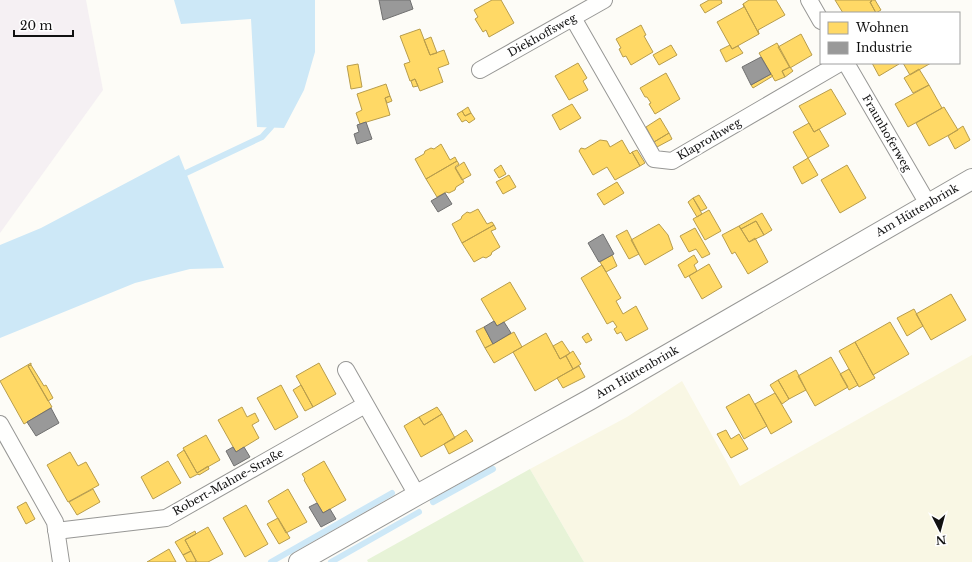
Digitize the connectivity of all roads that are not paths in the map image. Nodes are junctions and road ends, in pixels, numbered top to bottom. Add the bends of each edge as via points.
1 (604, 0) edge
2 (809, 0) edge
3 (573, 18) junction
4 (820, 19) edge
5 (838, 64) edge
6 (847, 64) edge
7 (480, 70) dead end
8 (972, 179) edge
9 (928, 204) junction
10 (346, 370) dead end
11 (365, 405) junction
12 (0, 424) edge
13 (417, 495) junction
14 (56, 531) junction
15 (60, 562) edge
16 (299, 562) edge

1 - 3 street, Diekhoffsweg
2 - 4 street
3 - 5 street, Klaprothweg via 654,160 672,161
3 - 7 street, Diekhoffsweg
6 - 9 street, Fraunhoferweg
8 - 9 street, Am Hüttenbrink
9 - 13 street, Am Hüttenbrink via 589,400
10 - 11 street
11 - 13 street
11 - 14 street, Robert-Mahne-Straße via 166,518
12 - 14 street via 54,522
13 - 16 street, Am Hüttenbrink
14 - 15 street

